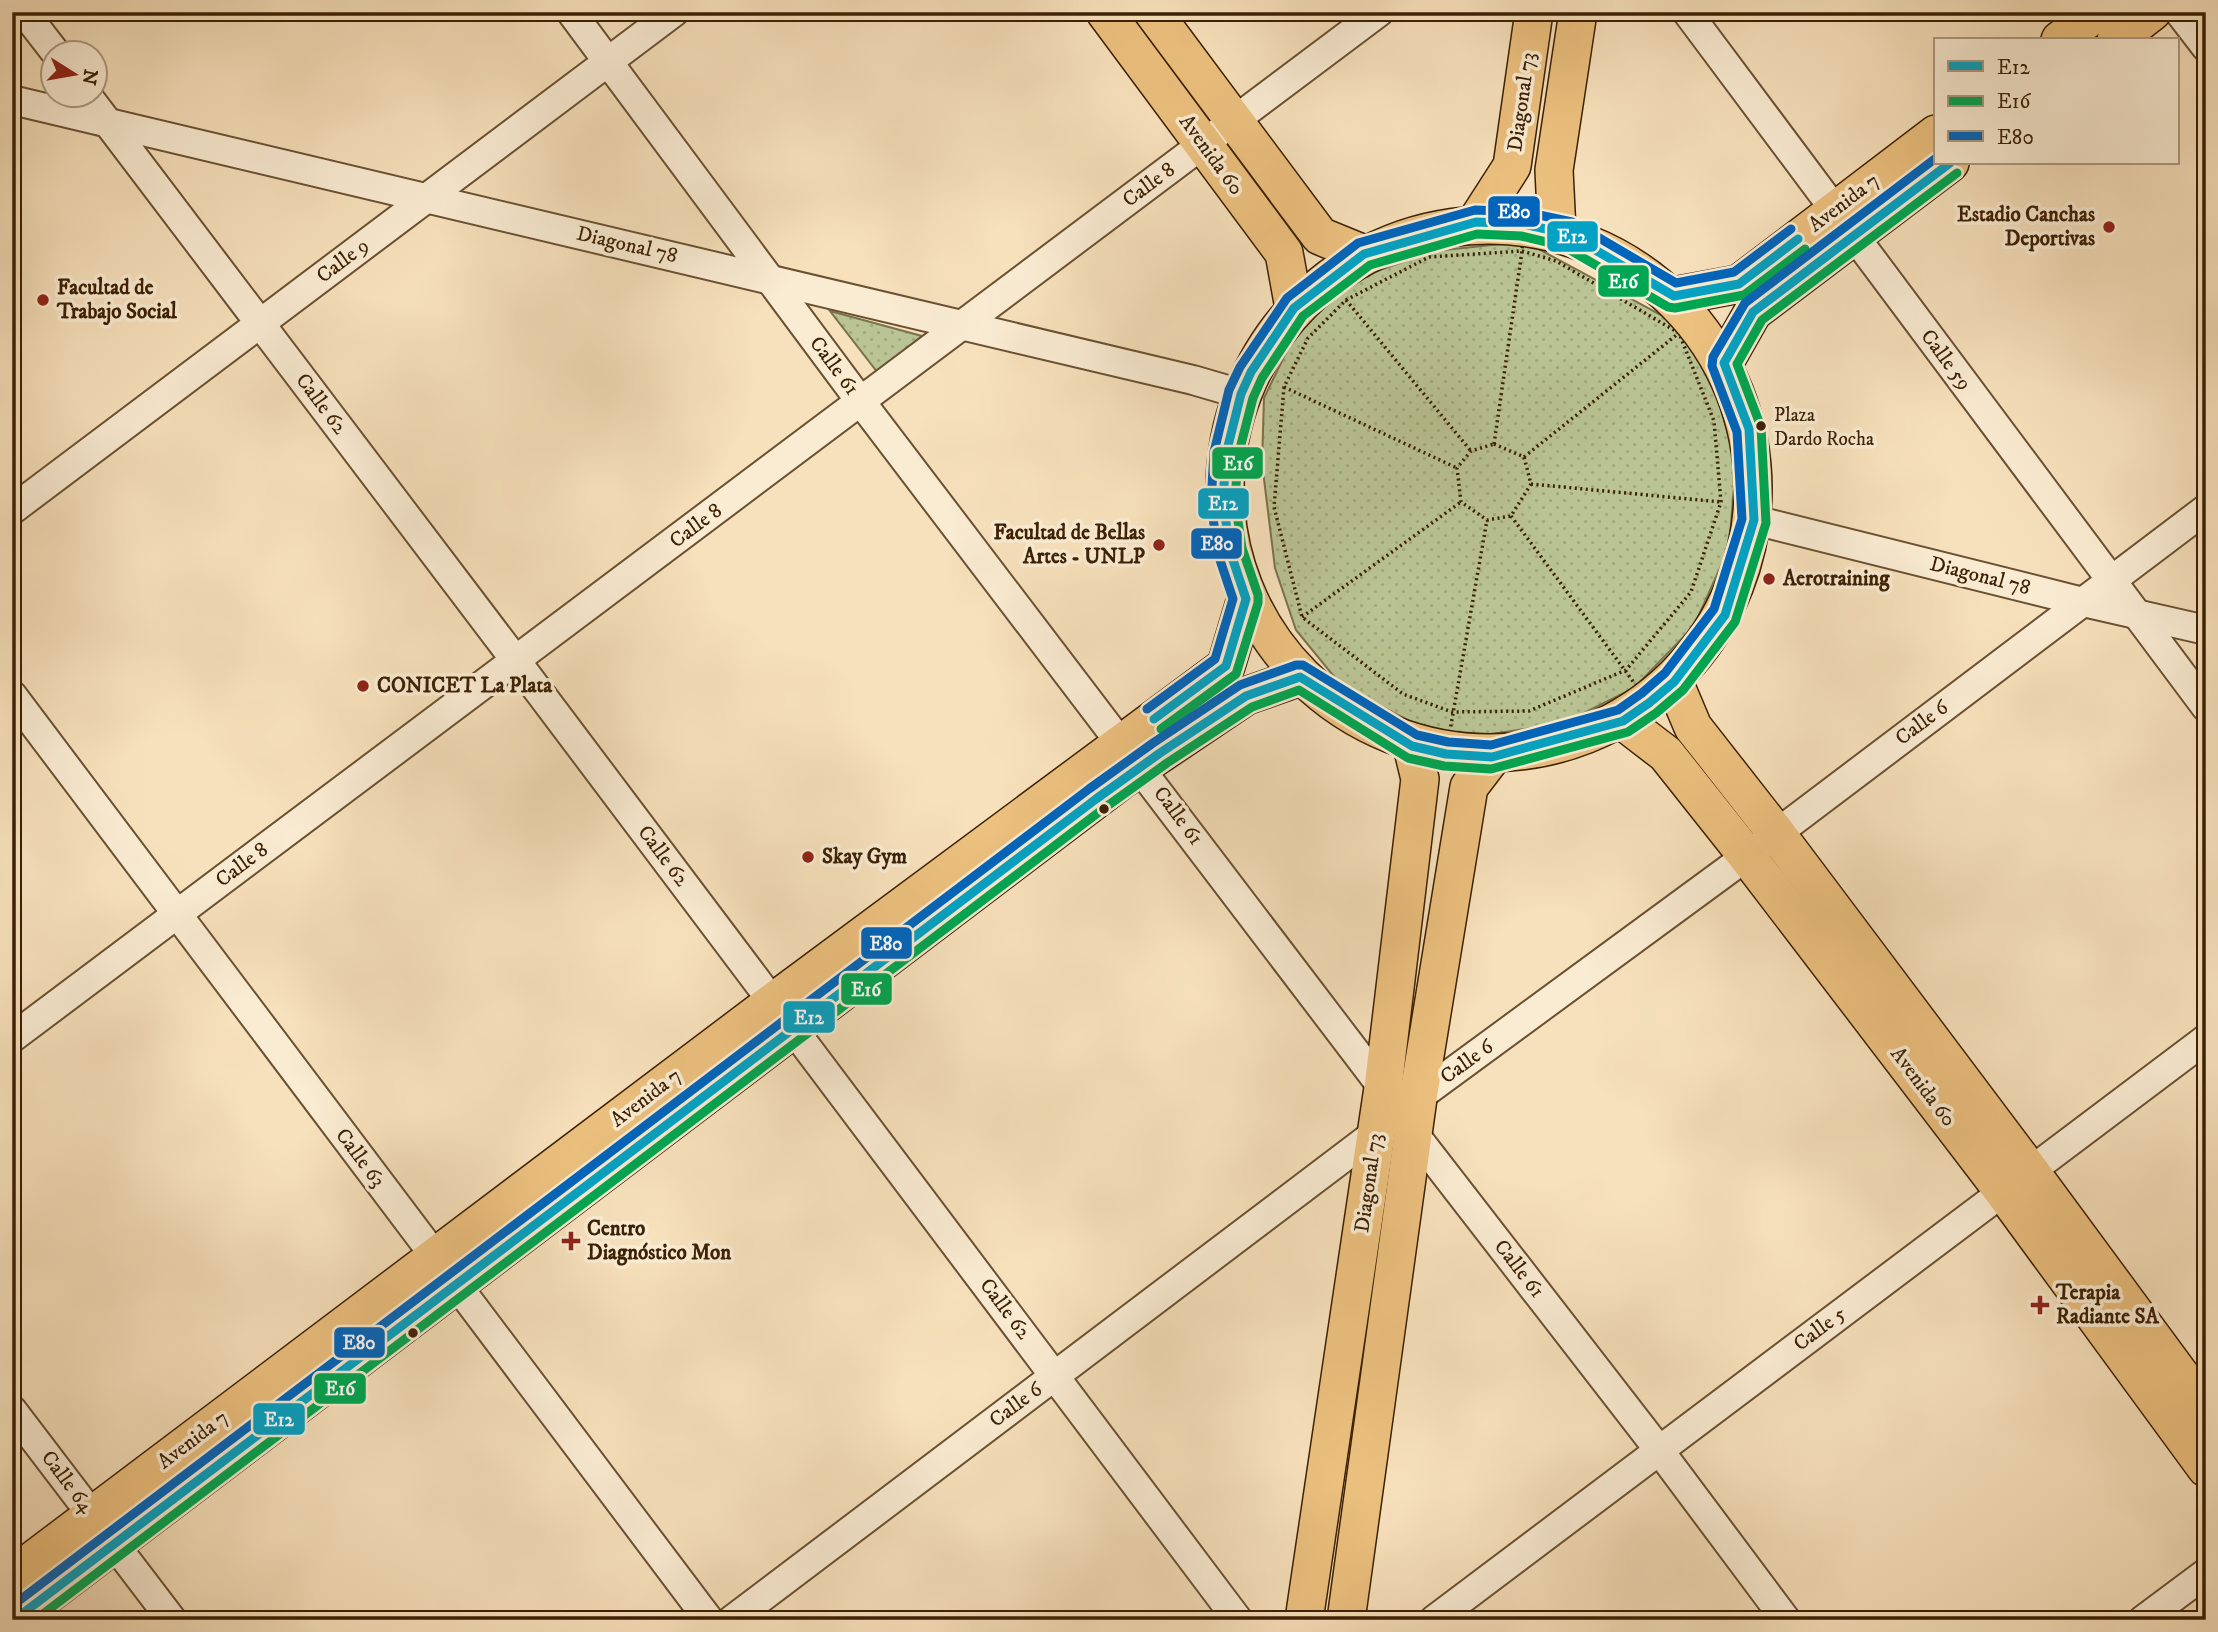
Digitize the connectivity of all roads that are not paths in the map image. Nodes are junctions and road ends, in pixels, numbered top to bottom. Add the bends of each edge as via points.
1 (24, 12) edge
2 (570, 12) edge
3 (674, 12) edge
4 (1105, 12) edge
5 (1153, 12) edge
6 (1379, 12) edge
7 (1534, 12) edge
8 (1578, 12) edge
9 (1687, 12) edge
10 (2097, 12) edge
11 (2152, 12) edge
12 (2179, 12) edge
13 (44, 38) edge
14 (2063, 38) edge
15 (2119, 38) edge
16 (2206, 47) edge
17 (608, 62) junction
18 (12, 100) edge
19 (96, 108) edge
20 (1234, 121) junction
21 (107, 122) junction
22 (1934, 136) edge
23 (1203, 144) junction
24 (1948, 164) edge
25 (1512, 166) junction
26 (1554, 170) junction
27 (427, 197) junction
28 (1476, 222) junction
29 (1844, 223) junction
30 (1557, 231) junction
31 (1364, 254) junction
32 (769, 279) junction
33 (1674, 296) junction
34 (1294, 308) junction
35 (260, 323) junction
36 (962, 325) junction
37 (1724, 363) junction
38 (1241, 394) junction
39 (861, 402) junction
40 (2206, 509) edge
41 (12, 510) edge
42 (1754, 520) junction
43 (2111, 580) junction
44 (1246, 599) junction
45 (2083, 602) junction
46 (2137, 614) junction
47 (2206, 630) edge
48 (516, 661) junction
49 (1300, 677) junction
50 (12, 695) edge
51 (1649, 702) junction
52 (2206, 707) edge
53 (1693, 727) junction
54 (1666, 754) junction
55 (1131, 755) junction
56 (1492, 757) junction
57 (1416, 762) junction
58 (1469, 787) junction
59 (1776, 833) junction
60 (1747, 856) junction
61 (178, 913) junction
62 (783, 1016) junction
63 (12, 1038) edge
64 (2206, 1039) edge
65 (1398, 1113) junction
66 (2017, 1181) junction
67 (445, 1272) junction
68 (1056, 1375) junction
69 (2206, 1409) edge
70 (12, 1410) edge
71 (1659, 1450) junction
72 (2206, 1468) edge
73 (103, 1530) junction
74 (2206, 1573) edge
75 (12, 1576) edge
76 (14, 1620) edge
77 (172, 1620) edge
78 (709, 1620) edge
79 (732, 1620) edge
80 (1238, 1620) edge
81 (1304, 1620) edge
82 (1346, 1620) edge
83 (1434, 1620) edge
84 (1786, 1620) edge
85 (2143, 1620) edge

1 - 13 street
2 - 17 street, Calle 61
3 - 17 street, Calle 9
4 - 23 main road, Avenida 60
5 - 20 main road, Avenida 60
6 - 20 street, Calle 8
7 - 25 main road, Diagonal 73
8 - 26 main road, Diagonal 73
9 - 29 street, Calle 59
10 - 14 main road
11 - 15 main road
12 - 16 street
17 - 27 street, Calle 9
17 - 32 street, Calle 61
18 - 21 street, Diagonal 78
19 - 21 street, Calle 62
20 - 23 street, Calle 8
20 - 31 main road, Avenida 60 via 1320,236
21 - 27 street, Diagonal 78
21 - 35 street, Calle 62
22 - 29 main road, Avenida 7
23 - 34 main road, Avenida 60 via 1284,253
23 - 36 street, Calle 8
24 - 29 main road, Avenida 7
25 - 26 main road via 1529,178
25 - 28 main road, Diagonal 73
26 - 30 main road, Diagonal 73
27 - 32 street, Diagonal 78
27 - 35 street, Calle 9
28 - 30 main road
28 - 31 main road
29 - 33 main road, Avenida 7 via 1739,284
29 - 37 main road, Avenida 7 via 1753,312
29 - 43 street, Calle 59
30 - 33 main road
31 - 34 main road
32 - 36 street, Diagonal 78
32 - 39 street, Calle 61
33 - 37 main road
34 - 38 main road
35 - 41 street, Calle 9
35 - 48 street, Calle 62
36 - 38 street, Diagonal 78
36 - 39 street, Calle 8
37 - 42 main road via 1749,429
38 - 44 main road via 1226,454 1223,501 1230,551
39 - 48 street, Calle 8
39 - 55 street, Calle 61
40 - 43 street, Calle 6
42 - 45 street, Diagonal 78
42 - 51 main road via 1725,615
43 - 45 street, Calle 6
43 - 46 street, Calle 59
44 - 49 main road
44 - 55 main road, Avenida 7 via 1226,666
45 - 46 street, Diagonal 78
45 - 59 street, Calle 6
46 - 47 street, Diagonal 78
46 - 52 street, Calle 59
48 - 61 street, Calle 8
48 - 62 street, Calle 62
49 - 55 main road, Avenida 7 via 1246,696
49 - 57 main road
50 - 61 street, Calle 63
51 - 53 main road, Avenida 60
51 - 54 main road, Avenida 60
51 - 56 main road
53 - 54 main road via 1675,733
53 - 59 main road, Avenida 60
54 - 60 main road, Avenida 60
55 - 62 main road, Avenida 7
55 - 65 street, Calle 61
56 - 57 main road via 1446,754
56 - 58 main road, Diagonal 73
57 - 58 main road
57 - 65 main road, Diagonal 73
58 - 65 main road, Diagonal 73
59 - 60 street, Calle 6
59 - 66 main road, Avenida 60
60 - 65 street, Calle 6
60 - 66 main road, Avenida 60
61 - 63 street, Calle 8
61 - 67 street, Calle 63
62 - 67 main road, Avenida 7
62 - 68 street, Calle 62
64 - 66 street, Calle 5
65 - 68 street, Calle 6
65 - 71 street, Calle 61
65 - 81 main road, Diagonal 73
65 - 82 main road, Diagonal 73
66 - 69 main road, Avenida 60
66 - 71 street, Calle 5
66 - 72 main road, Avenida 60
67 - 73 main road, Avenida 7
67 - 78 street, Calle 63
68 - 79 street, Calle 6
68 - 80 street, Calle 62
70 - 73 street, Calle 64
71 - 83 street, Calle 5
71 - 84 street, Calle 61
73 - 75 main road, Avenida 7
73 - 76 main road, Avenida 7
73 - 77 street, Calle 64
74 - 85 street

